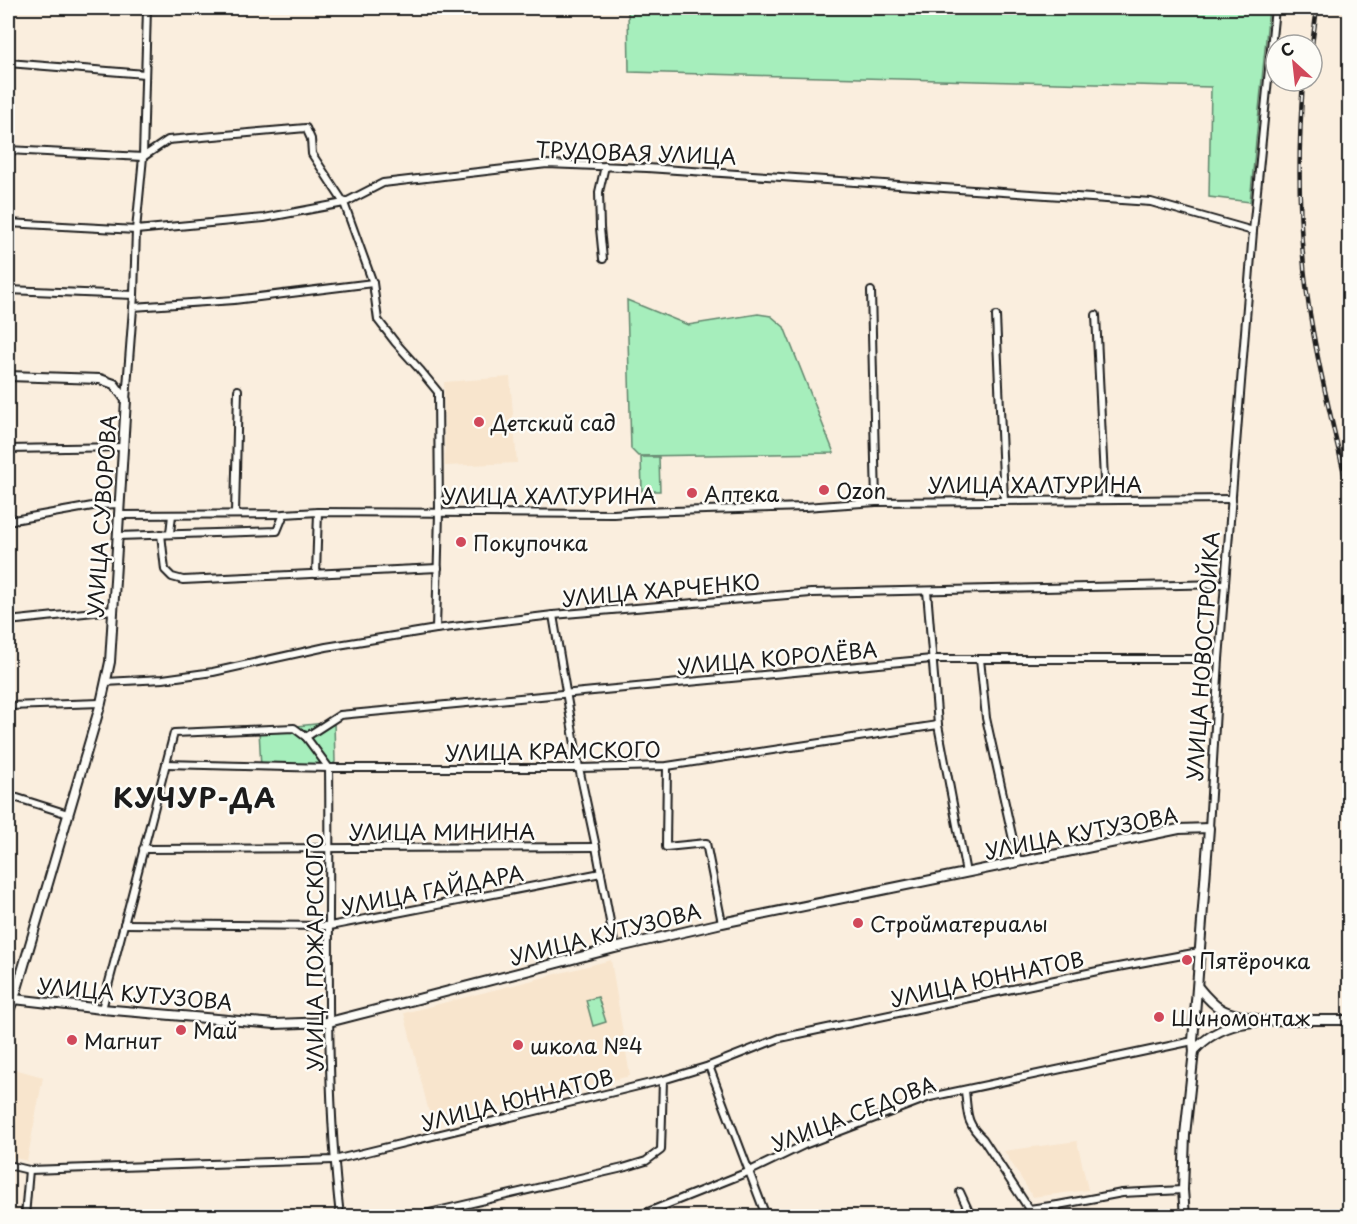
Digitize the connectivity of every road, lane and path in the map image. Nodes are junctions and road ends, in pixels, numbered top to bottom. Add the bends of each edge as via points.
1 (147, 8) edge
2 (1275, 8) edge
3 (8, 63) edge
4 (145, 74) junction
5 (8, 150) edge
6 (143, 157) junction
7 (605, 166) junction
8 (345, 203) junction
9 (8, 223) edge
10 (136, 230) junction
11 (1253, 231) junction
12 (603, 259) dead end
13 (373, 283) junction
14 (8, 290) edge
15 (871, 291) dead end
16 (134, 295) junction
17 (133, 307) junction
18 (1096, 315) dead end
19 (996, 316) dead end
20 (8, 376) edge
21 (238, 390) dead end
22 (126, 400) junction
23 (123, 447) junction
24 (8, 449) edge
25 (1232, 499) junction
26 (1105, 500) junction
27 (1004, 501) junction
28 (876, 502) junction
29 (120, 504) junction
30 (318, 512) junction
31 (439, 512) junction
32 (235, 513) junction
33 (284, 514) junction
34 (118, 515) junction
35 (172, 515) junction
36 (8, 521) edge
37 (161, 534) junction
38 (170, 534) junction
39 (117, 536) junction
40 (438, 568) junction
41 (316, 574) junction
42 (1225, 584) junction
43 (927, 591) junction
44 (113, 610) junction
45 (553, 615) junction
46 (8, 621) edge
47 (436, 629) junction
48 (980, 658) junction
49 (933, 659) junction
50 (1219, 659) junction
51 (105, 682) junction
52 (567, 693) junction
53 (101, 703) junction
54 (8, 706) edge
55 (939, 725) junction
56 (306, 737) junction
57 (166, 764) junction
58 (667, 766) junction
59 (329, 768) junction
60 (579, 768) junction
61 (8, 795) edge
62 (68, 814) junction
63 (1209, 828) junction
64 (596, 847) junction
65 (330, 848) junction
66 (143, 849) junction
67 (1018, 862) junction
68 (601, 873) junction
69 (966, 873) junction
70 (722, 923) junction
71 (124, 924) junction
72 (330, 926) junction
73 (615, 948) junction
74 (1199, 952) junction
75 (1198, 987) junction
76 (11, 998) edge
77 (102, 1009) junction
78 (8, 1012) edge
79 (1260, 1020) junction
80 (1350, 1020) edge
81 (329, 1022) junction
82 (1193, 1041) junction
83 (1194, 1051) junction
84 (709, 1066) junction
85 (663, 1080) junction
86 (965, 1091) junction
87 (334, 1160) junction
88 (8, 1165) edge
89 (29, 1170) junction
90 (748, 1172) junction
91 (1184, 1190) junction
92 (960, 1192) dead end
93 (1058, 1205) junction
94 (25, 1216) edge
95 (340, 1216) edge
96 (416, 1216) edge
97 (638, 1216) edge
98 (766, 1216) edge
99 (971, 1216) edge
100 (1056, 1216) edge
101 (1185, 1216) edge

1 - 4 street, УЛИЦА СУВОРОВА
2 - 11 street, УЛИЦА НОВОСТРОЙКА
3 - 4 street
4 - 6 street, УЛИЦА СУВОРОВА
5 - 6 street
6 - 8 street via 168,140 306,128 312,154
6 - 10 street, УЛИЦА СУВОРОВА
7 - 8 street, ТРУДОВАЯ УЛИЦА via 547,164 383,183
7 - 11 street, ТРУДОВАЯ УЛИЦА via 1151,202
7 - 12 street via 599,192
8 - 10 street, ТРУДОВАЯ УЛИЦА via 264,219
8 - 13 street
9 - 10 street, ТРУДОВАЯ УЛИЦА
10 - 16 street, УЛИЦА СУВОРОВА
11 - 25 street, УЛИЦА НОВОСТРОЙКА
13 - 17 street via 234,300
13 - 31 street via 378,320 438,392
14 - 16 street
15 - 28 street
16 - 17 street, УЛИЦА СУВОРОВА
17 - 22 street, УЛИЦА СУВОРОВА
18 - 26 street
19 - 27 street
20 - 22 main road via 100,379 114,384
21 - 32 street
22 - 23 main road, УЛИЦА СУВОРОВА
23 - 24 street
23 - 29 main road, УЛИЦА СУВОРОВА
25 - 26 street, УЛИЦА ХАЛТУРИНА
25 - 42 street, УЛИЦА НОВОСТРОЙКА
26 - 27 street, УЛИЦА ХАЛТУРИНА
27 - 28 street, УЛИЦА ХАЛТУРИНА
28 - 31 street, УЛИЦА ХАЛТУРИНА via 614,514
29 - 34 main road, УЛИЦА СУВОРОВА
29 - 36 street
30 - 31 street, УЛИЦА ХАЛТУРИНА
30 - 33 street, УЛИЦА ХАЛТУРИНА
30 - 41 street
31 - 40 street
32 - 33 street, УЛИЦА ХАЛТУРИНА
32 - 35 street, УЛИЦА ХАЛТУРИНА
33 - 38 street via 277,531
34 - 35 street, УЛИЦА ХАЛТУРИНА
34 - 39 main road, УЛИЦА СУВОРОВА
35 - 38 street
37 - 38 street
37 - 39 street
37 - 41 street via 165,570 183,580
39 - 44 main road, УЛИЦА СУВОРОВА
40 - 41 street
40 - 47 street
42 - 43 street, УЛИЦА ХАРЧЕНКО
42 - 50 street, УЛИЦА НОВОСТРОЙКА
43 - 45 street, УЛИЦА ХАРЧЕНКО via 811,593
43 - 49 street
44 - 46 street
44 - 51 main road, УЛИЦА СУВОРОВА
45 - 47 street, УЛИЦА ХАРЧЕНКО
45 - 52 street
47 - 51 street, УЛИЦА ХАРЧЕНКО via 303,651 213,672
48 - 49 street, УЛИЦА КОРОЛЁВА
48 - 50 street, УЛИЦА КОРОЛЁВА
48 - 67 street via 986,718
49 - 52 street, УЛИЦА КОРОЛЁВА
49 - 55 street
50 - 63 street, УЛИЦА НОВОСТРОЙКА
51 - 53 main road, УЛИЦА СУВОРОВА
52 - 56 street, УЛИЦА КОРОЛЁВА via 340,715
52 - 60 street
53 - 54 street
53 - 62 main road, УЛИЦА СУВОРОВА
55 - 58 street, УЛИЦА КРАМСКОГО
55 - 69 street
56 - 57 street via 294,728 174,733
56 - 59 street
57 - 59 street, УЛИЦА КРАМСКОГО
57 - 66 street
58 - 60 street, УЛИЦА КРАМСКОГО
58 - 70 street via 666,847 706,843
59 - 60 street, УЛИЦА КРАМСКОГО
59 - 65 street, УЛИЦА ПОЖАРСКОГО
60 - 64 street
61 - 62 street
62 - 76 main road, УЛИЦА СУВОРОВА
63 - 67 main road, УЛИЦА КУТУЗОВА via 1179,829
63 - 74 main road, УЛИЦА НОВОСТРОЙКА
64 - 65 street, УЛИЦА МИНИНА
64 - 68 street
65 - 66 street, УЛИЦА МИНИНА
65 - 72 street, УЛИЦА ПОЖАРСКОГО
66 - 71 street
67 - 69 main road, УЛИЦА КУТУЗОВА
68 - 72 street, УЛИЦА ГАЙДАРА
68 - 73 street
69 - 70 main road, УЛИЦА КУТУЗОВА
70 - 73 main road, УЛИЦА КУТУЗОВА
71 - 72 street, УЛИЦА ГАЙДАРА
71 - 77 street
72 - 81 street, УЛИЦА ПОЖАРСКОГО
73 - 81 main road, УЛИЦА КУТУЗОВА
74 - 75 main road, УЛИЦА НОВОСТРОЙКА
74 - 84 street, УЛИЦА ЮННАТОВ via 780,1038
75 - 79 main road via 1220,1010
75 - 82 main road, УЛИЦА НОВОСТРОЙКА
76 - 77 main road, УЛИЦА КУТУЗОВА
76 - 78 main road, УЛИЦА СУВОРОВА
77 - 81 main road, УЛИЦА КУТУЗОВА via 275,1024
79 - 80 main road
79 - 83 main road via 1217,1032
81 - 87 street, УЛИЦА ПОЖАРСКОГО
82 - 83 main road, УЛИЦА НОВОСТРОЙКА
82 - 86 street, УЛИЦА СЕДОВА
83 - 91 main road, УЛИЦА НОВОСТРОЙКА
84 - 85 street, УЛИЦА ЮННАТОВ
84 - 90 street
85 - 87 street, УЛИЦА ЮННАТОВ
85 - 96 street via 661,1150 646,1161
86 - 90 street, УЛИЦА СЕДОВА via 930,1098 804,1144
86 - 93 street via 968,1121 1029,1209
87 - 89 street, УЛИЦА ЮННАТОВ
87 - 95 street, УЛИЦА ПОЖАРСКОГО
88 - 89 street, УЛИЦА ЮННАТОВ
89 - 94 street
90 - 97 street, УЛИЦА СЕДОВА
90 - 98 street
91 - 93 street via 1122,1192
91 - 101 main road, УЛИЦА НОВОСТРОЙКА
92 - 99 street
93 - 100 street

